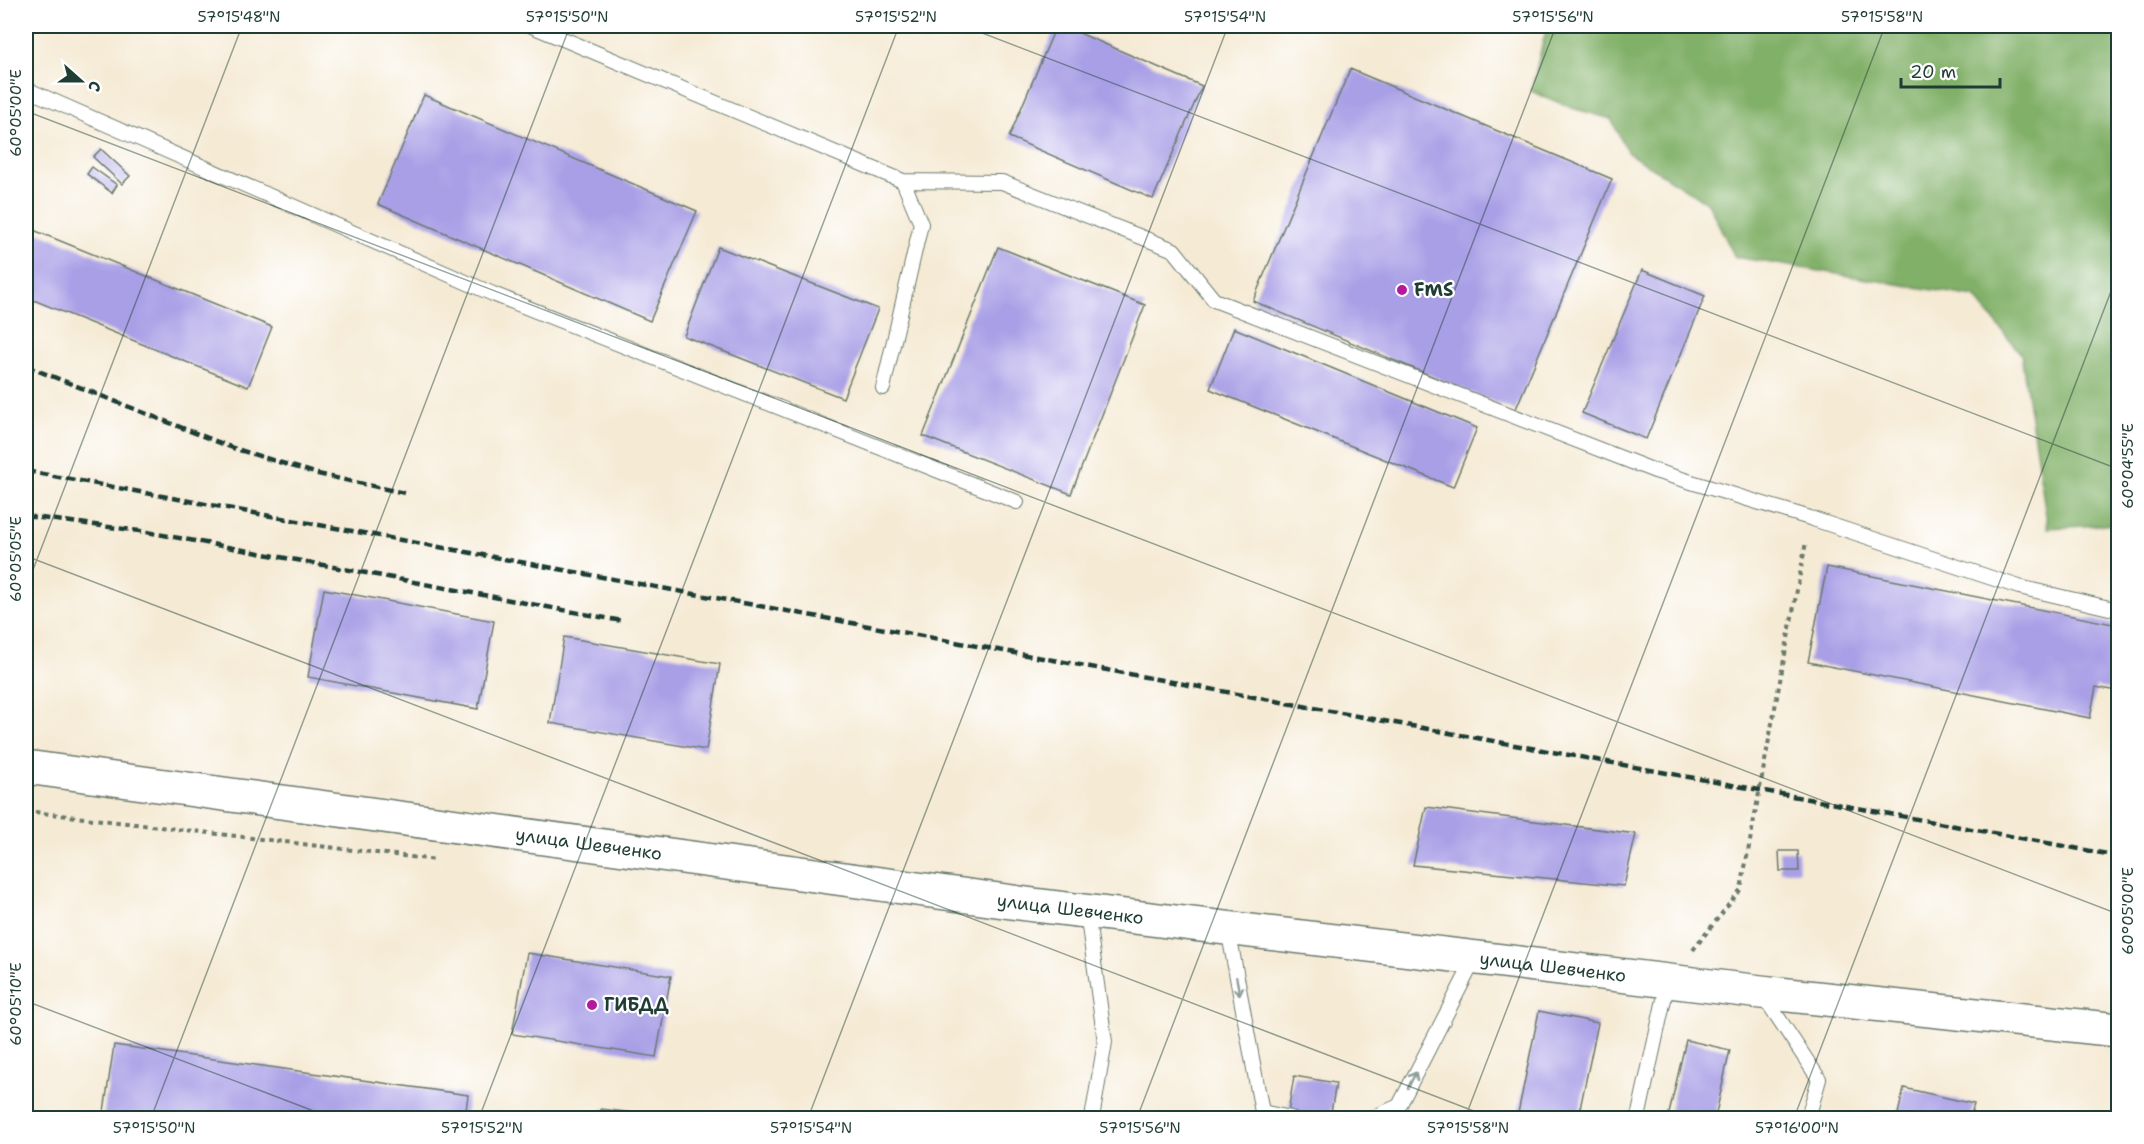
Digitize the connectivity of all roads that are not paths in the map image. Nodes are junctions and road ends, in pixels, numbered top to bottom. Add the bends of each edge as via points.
1 (532, 26) edge
2 (26, 89) edge
3 (903, 181) junction
4 (883, 388) dead end
5 (1017, 502) dead end
6 (2118, 610) edge
7 (26, 767) edge
8 (1087, 912) junction
9 (1228, 929) junction
10 (1475, 958) junction
11 (1668, 981) junction
12 (1761, 992) junction
13 (2118, 1030) edge
14 (1092, 1119) edge
15 (1291, 1119) edge
16 (1372, 1119) edge
17 (1638, 1119) edge
18 (1808, 1119) edge

1 - 3 lane
2 - 5 lane via 493,294
3 - 4 lane via 921,224
3 - 6 lane via 1002,182 1174,250 1214,300 1655,471 2019,587
7 - 8 street, улица Шевченко
8 - 9 street, улица Шевченко
8 - 14 lane via 1105,1042
9 - 10 street, улица Шевченко
9 -> 15 lane via 1262,1112
10 - 11 street, улица Шевченко
16 -> 10 lane via 1399,1106
11 - 12 street, улица Шевченко
11 - 17 lane
12 - 13 street, улица Шевченко
12 - 18 lane via 1819,1079

